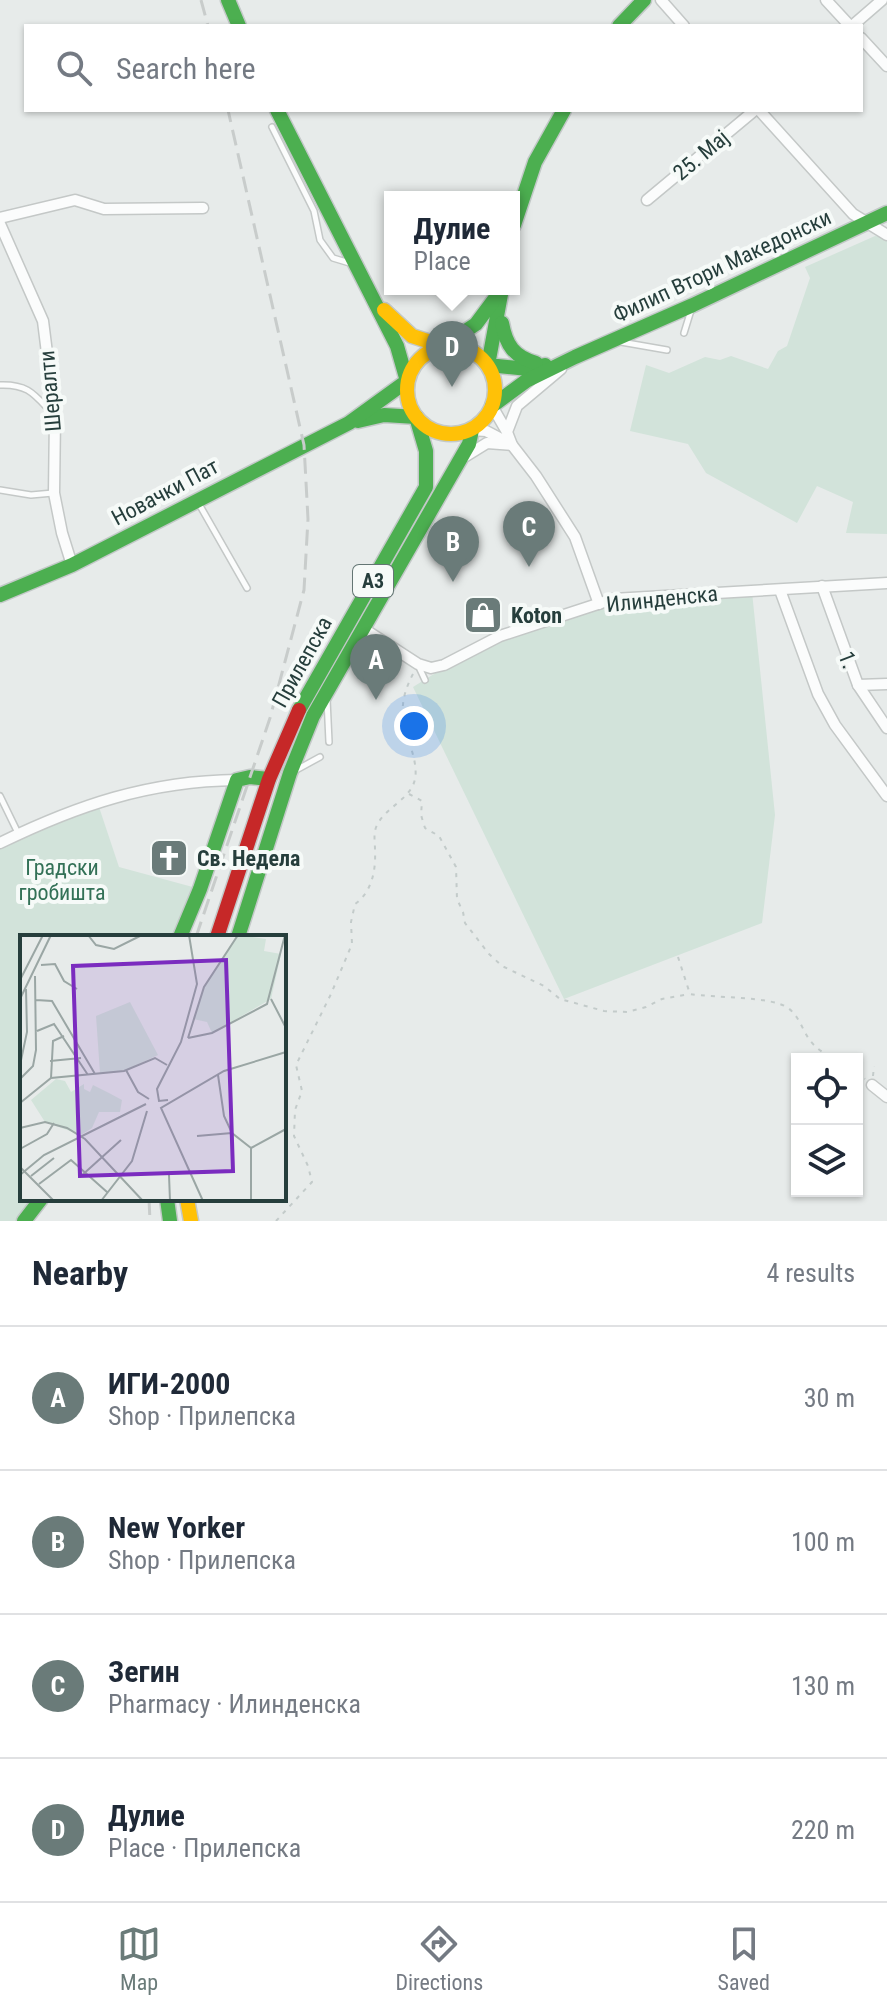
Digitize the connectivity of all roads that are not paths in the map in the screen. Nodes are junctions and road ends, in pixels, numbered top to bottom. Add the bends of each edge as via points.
1 (228, 0) edge
2 (644, 0) edge
3 (661, 0) edge
4 (826, 0) edge
5 (882, 0) edge
6 (238, 24) edge
7 (621, 24) edge
8 (682, 24) edge
9 (849, 24) edge
10 (853, 24) edge
11 (863, 40) edge
12 (887, 66) edge
13 (278, 112) edge
14 (563, 112) edge
15 (755, 112) edge
16 (759, 112) edge
17 (272, 127) dead end
18 (314, 196) junction
19 (647, 200) dead end
20 (520, 207) edge
21 (203, 208) dead end
22 (887, 213) edge
23 (0, 221) edge
24 (866, 222) junction
25 (887, 235) edge
26 (357, 265) junction
27 (498, 295) edge
28 (501, 295) edge
29 (376, 303) junction
30 (693, 305) junction
31 (500, 306) junction
32 (684, 333) dead end
33 (612, 341) junction
34 (443, 346) junction
35 (667, 350) dead end
36 (399, 355) junction
37 (575, 357) junction
38 (488, 365) junction
39 (544, 365) junction
40 (407, 381) junction
41 (0, 385) edge
42 (389, 393) junction
43 (492, 406) junction
44 (396, 416) junction
45 (55, 417) junction
46 (416, 417) junction
47 (349, 423) junction
48 (472, 430) junction
49 (507, 432) junction
50 (512, 445) junction
51 (427, 447) junction
52 (457, 464) junction
53 (0, 490) edge
54 (54, 493) junction
55 (197, 500) junction
56 (72, 565) junction
57 (887, 583) edge
58 (822, 586) junction
59 (247, 588) dead end
60 (780, 590) junction
61 (0, 595) edge
62 (599, 604) junction
63 (364, 629) junction
64 (418, 664) junction
65 (425, 680) dead end
66 (887, 684) edge
67 (858, 685) junction
68 (326, 692) junction
69 (887, 728) edge
70 (329, 742) dead end
71 (320, 757) dead end
72 (290, 773) junction
73 (269, 779) junction
74 (237, 780) junction
75 (0, 796) edge
76 (887, 796) edge
77 (19, 834) junction
78 (0, 843) edge
79 (181, 935) edge
80 (218, 935) edge
81 (239, 935) edge
82 (872, 1085) dead end
83 (887, 1097) edge
84 (39, 1201) edge
85 (167, 1201) edge
86 (187, 1201) edge
87 (24, 1221) edge
88 (170, 1221) edge
89 (191, 1221) edge

1 - 6 main road
2 - 7 main road
3 - 8 street
4 - 9 street
5 - 10 street
11 - 12 street
13 - 18 main road, A3
14 - 20 main road via 535,162
15 - 19 street, 25. Мај
16 - 24 street
17 - 18 lane
18 - 26 main road, A3
18 - 26 lane via 320,240 333,258
21 - 23 street, Шералти via 104,209 75,200
22 - 24 main road, Филип Втори Македонски
23 - 45 street, Шералти via 43,321
24 - 25 street
24 - 30 main road, Филип Втори Македонски
26 - 29 main road, A3
27 - 34 main road via 476,324
28 - 31 main road
29 - 34 main road, A3 via 412,336
29 - 36 main road, A3
30 - 32 lane
30 - 33 main road, Филип Втори Македонски
31 - 38 main road
31 - 39 main road via 510,351
33 - 35 lane
33 - 37 main road, Филип Втори Македонски
34 - 38 main road, A3 via 468,349
34 - 40 main road via 420,358
36 - 40 main road, A3
36 - 42 main road
37 - 39 main road
37 - 43 main road via 526,381
37 - 49 street via 517,406
38 - 39 main road
38 - 43 main road via 496,392
40 - 42 main road
40 - 46 main road, A3 via 409,406
41 - 45 lane via 31,391
42 - 47 main road
43 - 48 main road, A3
43 - 49 street
44 - 46 main road
44 - 47 main road
44 - 51 main road
45 - 54 street, Шералти
46 - 48 main road via 447,435
46 - 51 main road, Прилепска / A3
47 - 55 main road, Новачки Пат
48 - 50 street
48 - 52 main road, Прилепска / A3
49 - 50 street
50 - 52 street via 487,443
50 - 62 street via 575,537
51 - 73 main road, Прилепска / A3 via 422,498 299,709
52 - 63 main road, Прилепска / A3
53 - 54 lane
54 - 56 street, Шералти
55 - 56 main road, Новачки Пат
55 - 59 lane
56 - 61 main road, Новачки Пат
57 - 58 street, Илинденска
58 - 60 street, Илинденска
58 - 67 street, 1.
60 - 62 street, Илинденска
60 - 76 street via 818,694
62 - 64 street, Илинденска via 500,636 444,665
63 - 64 street
63 - 68 main road, Прилепска / A3
64 - 65 lane
66 - 67 street
67 - 69 street, 1.
68 - 70 lane
68 - 72 main road, Прилепска / A3
71 - 72 lane
72 - 81 main road, Прилепска / A3
73 - 74 main road
73 - 80 main road, Прилепска / A3
74 - 77 street via 140,789
74 - 79 main road
75 - 77 lane
77 - 78 street
82 - 83 street
84 - 87 main road
85 - 88 main road
86 - 89 main road

